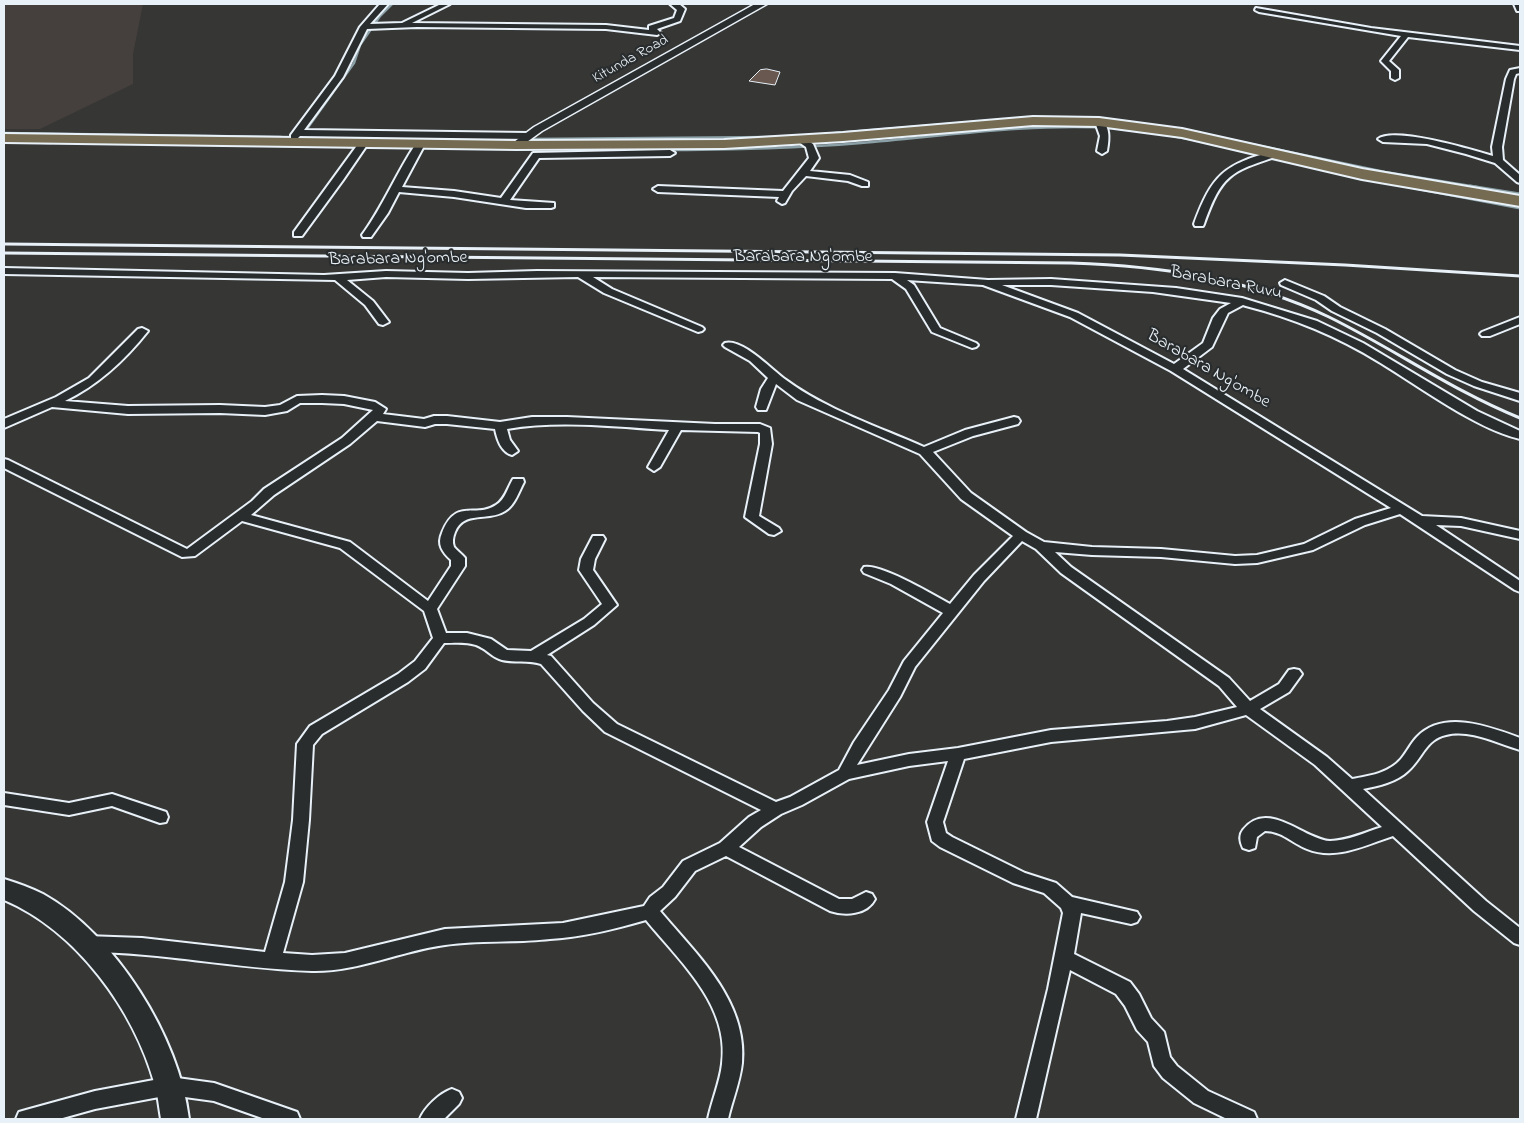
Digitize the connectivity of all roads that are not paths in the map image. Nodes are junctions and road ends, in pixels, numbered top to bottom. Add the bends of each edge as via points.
1 (384, 4) edge
2 (446, 4) edge
3 (674, 4) edge
4 (762, 4) edge
5 (1518, 4) edge
6 (1520, 9) edge
7 (1259, 10) dead end
8 (400, 25) junction
9 (364, 27) junction
10 (1406, 33) junction
11 (1520, 48) edge
12 (1520, 70) edge
13 (1395, 78) dead end
14 (1098, 122) junction
15 (294, 137) junction
16 (4, 138) edge
17 (1383, 139) dead end
18 (801, 140) junction
19 (522, 141) junction
20 (364, 142) junction
21 (420, 144) junction
22 (670, 149) junction
23 (1102, 151) dead end
24 (1275, 154) junction
25 (1498, 161) junction
26 (668, 163) dead end
27 (804, 173) junction
28 (1520, 180) edge
29 (865, 184) dead end
30 (658, 188) dead end
31 (395, 189) junction
32 (1520, 201) edge
33 (503, 202) junction
34 (551, 205) dead end
35 (1199, 224) dead end
36 (298, 234) dead end
37 (366, 234) dead end
38 (4, 272) edge
39 (581, 275) junction
40 (895, 276) junction
41 (339, 278) junction
42 (985, 282) junction
43 (1285, 283) dead end
44 (1242, 301) junction
45 (1520, 320) edge
46 (383, 322) dead end
47 (698, 329) dead end
48 (142, 331) dead end
49 (1486, 334) dead end
50 (729, 345) dead end
51 (972, 345) dead end
52 (1175, 369) junction
53 (774, 377) junction
54 (1520, 398) edge
55 (53, 404) junction
56 (762, 407) dead end
57 (375, 417) junction
58 (1014, 421) dead end
59 (4, 424) edge
60 (678, 425) junction
61 (500, 426) junction
62 (1520, 435) edge
63 (512, 451) dead end
64 (924, 452) junction
65 (4, 463) edge
66 (654, 467) dead end
67 (518, 482) dead end
68 (1400, 510) junction
69 (239, 516) junction
70 (1419, 520) junction
71 (774, 531) dead end
72 (1021, 535) junction
73 (1520, 535) edge
74 (598, 539) dead end
75 (1040, 546) junction
76 (868, 570) dead end
77 (1520, 587) edge
78 (430, 609) junction
79 (953, 612) junction
80 (440, 638) junction
81 (534, 656) junction
82 (1294, 674) dead end
83 (1248, 709) junction
84 (1520, 744) edge
85 (958, 754) junction
86 (844, 774) junction
87 (1349, 786) junction
88 (4, 799) edge
89 (775, 809) junction
90 (160, 817) dead end
91 (1395, 829) junction
92 (1249, 843) dead end
93 (726, 848) junction
94 (4, 889) edge
95 (866, 899) dead end
96 (1067, 902) junction
97 (650, 912) junction
98 (1131, 917) dead end
99 (1520, 938) edge
100 (86, 944) junction
101 (1064, 958) junction
102 (272, 960) junction
103 (170, 1086) junction
104 (452, 1098) dead end
105 (26, 1119) edge
106 (175, 1119) edge
107 (290, 1119) edge
108 (430, 1119) edge
109 (718, 1119) edge
110 (1026, 1119) edge
111 (1247, 1119) edge

1 - 9 street
2 - 8 street
3 - 8 street via 681,9 677,19 652,28 657,33 606,27
4 - 19 street, Kitunda Road
5 - 6 street
7 - 10 street
8 - 9 street
9 - 15 street via 339,77
10 - 11 street
10 - 13 street via 1385,61 1396,70
12 - 25 street via 1513,72 1510,79 1497,147
14 - 18 main road via 999,123
14 - 23 street via 1106,138
14 - 24 main road via 1182,133
15 - 16 main road
15 - 19 street
15 - 20 main road
17 - 25 street via 1425,140
18 - 22 main road
18 - 27 street via 810,146 814,158
19 - 21 main road
19 - 22 main road
20 - 21 main road
20 - 36 street
21 - 31 street
22 - 26 street
22 - 33 street via 536,155
24 - 32 main road via 1410,184
24 - 35 street via 1225,174 1211,194
25 - 28 street
27 - 29 street via 850,178
27 - 30 street via 784,198
31 - 33 street
31 - 37 street via 387,209
33 - 34 street
38 - 41 street, Barabara Ng'ombe
39 - 40 street, Barabara Ng'ombe
39 - 41 street, Barabara Ng'ombe via 386,274
39 - 47 street via 608,291
40 - 42 street, Barabara Ng'ombe
40 - 51 street via 910,286 936,330
41 - 46 street via 370,303
42 - 44 street, Barabara Ruvu via 1068,281
42 - 52 street, Barabara Ng'ombe via 1087,321
43 - 54 street via 1320,298 1451,372
44 - 52 street via 1224,311 1208,345
44 - 62 street, Barabara Ruvu via 1286,313 1335,332 1468,410
45 - 49 street
48 - 55 street via 94,380
50 - 53 street via 754,358
52 - 68 street, Barabara Ng'ombe
53 - 56 street
53 - 64 street via 810,401
55 - 57 street via 128,410 265,412 283,408 297,400 322,399 375,406 380,409
55 - 59 street
57 - 61 street via 415,423 447,420
57 - 69 street
58 - 64 street via 969,433
60 - 61 street via 532,420
60 - 66 street
60 - 71 street via 760,428 766,432 752,517
61 - 63 street via 504,442
64 - 72 street via 966,496
65 - 69 street via 182,553 190,553
67 - 78 street via 500,508 463,514 454,520 446,540 447,548 458,558 458,566
68 - 70 street, Barabara Ng'ombe
68 - 75 street via 1360,522 1308,547 1256,559
69 - 78 street via 345,545
70 - 73 street via 1461,522
70 - 77 street, Barabara Ng'ombe
72 - 75 street
72 - 79 street via 984,573
74 - 81 street via 586,570 610,605
75 - 83 street via 1077,578 1224,682
76 - 79 street via 896,581
78 - 80 street
79 - 86 street via 909,665 903,680 856,749
80 - 81 street via 466,638 486,643 504,655
80 - 102 street via 420,666 309,736 305,744 294,882
81 - 89 street via 546,660 611,728
82 - 83 street via 1284,688
83 - 85 street via 1185,724 1050,736
83 - 87 street via 1321,761
84 - 87 street via 1487,733 1444,729 1425,739 1399,770
85 - 86 street via 909,760
85 - 96 street via 935,822 938,836 1019,878 1050,888
86 - 89 street
87 - 91 street
88 - 90 street via 69,809 112,800
89 - 93 street
91 - 92 street via 1331,848 1312,844 1288,828 1264,825 1252,830
91 - 99 street
93 - 95 street via 836,906 858,906
93 - 97 street via 689,866
94 - 100 main road via 37,901 57,915
96 - 98 street
96 - 101 street via 1072,913
97 - 102 street via 606,924 550,932 444,937 351,960 314,963
97 - 109 street via 702,975 731,1025 732,1063
100 - 102 street via 131,945
100 - 103 main road via 136,1008 155,1045
101 - 110 street
101 - 111 street via 1122,988 1144,1024 1157,1038 1161,1060 1170,1072 1201,1097
103 - 105 street via 94,1100
103 - 106 main road
103 - 107 street via 214,1092
104 - 108 street

